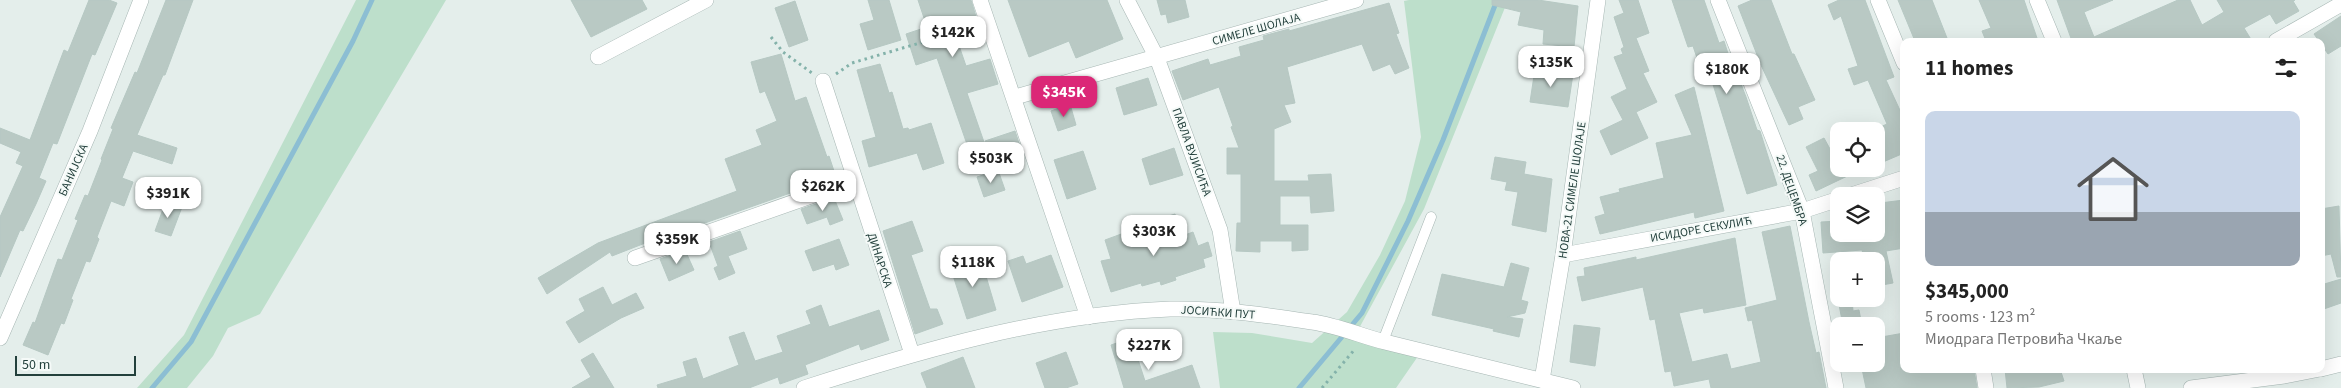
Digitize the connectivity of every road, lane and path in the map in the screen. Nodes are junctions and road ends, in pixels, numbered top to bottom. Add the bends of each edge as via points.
1 (141, 0) edge
2 (706, 0) edge
3 (980, 0) edge
4 (1127, 0) edge
5 (1356, 0) edge
6 (1598, 0) edge
7 (1718, 0) edge
8 (1878, 0) edge
9 (2037, 0) edge
10 (2341, 4) edge
11 (771, 37) dead end
12 (2053, 38) edge
13 (2281, 38) edge
14 (930, 40) dead end
15 (1900, 53) edge
16 (598, 57) dead end
17 (1156, 58) junction
18 (823, 81) junction
19 (1014, 97) junction
20 (1900, 179) edge
21 (854, 181) junction
22 (1876, 187) edge
23 (1830, 202) edge
24 (1802, 211) junction
25 (1431, 217) dead end
26 (1563, 255) junction
27 (635, 258) dead end
28 (1233, 312) junction
29 (1088, 317) junction
30 (1359, 335) junction
31 (0, 338) edge
32 (1383, 341) junction
33 (912, 354) junction
34 (2341, 364) edge
35 (2325, 368) edge
36 (1984, 373) edge
37 (2135, 373) edge
38 (2305, 373) edge
39 (2285, 378) edge
40 (1542, 380) junction
41 (804, 388) edge
42 (1322, 388) edge
43 (1573, 388) edge
44 (1836, 388) edge
45 (1986, 388) edge
46 (2138, 388) edge
47 (2191, 388) edge

1 - 31 street, БАНИЈСКА via 90,131
2 - 16 street
3 - 19 street
4 - 17 street, ПАВЛА ВУЈИСИЋА
5 - 17 street, СИМЕЛЕ ШОЛАЈА
6 - 26 street, НОВА-21 СИМЕЛЕ ШОЛАЈЕ
7 - 24 street, 22. ДЕЦЕМБРА
8 - 15 street
9 - 12 street
10 - 13 street
11 - 18 path via 784,52
14 - 18 path via 852,64
17 - 19 street, СИМЕЛЕ ШОЛАЈА
17 - 28 street, ПАВЛА ВУЈИСИЋА via 1220,230
18 - 21 street, ДИНАРСКА
19 - 29 street
20 - 22 street
21 - 27 street
21 - 33 street, ДИНАРСКА
23 - 24 street, ИСИДОРЕ СЕКУЛИЋ
24 - 26 street, ИСИДОРЕ СЕКУЛИЋ
24 - 44 street, 22. ДЕЦЕМБРА
25 - 32 lane
26 - 40 street, НОВА-21 СИМЕЛЕ ШОЛАЈЕ
28 - 29 street, ЈОСИЋКИ ПУТ via 1170,309
28 - 30 street, ЈОСИЋКИ ПУТ via 1315,322
29 - 33 street, ЈОСИЋКИ ПУТ via 994,334
30 - 32 street, ЈОСИЋКИ ПУТ
30 - 42 path
32 - 40 street, ЈОСИЋКИ ПУТ
33 - 41 street, ЈОСИЋКИ ПУТ
34 - 35 street
36 - 45 street
37 - 46 street
38 - 39 street
39 - 47 street
40 - 43 street, ЈОСИЋКИ ПУТ

